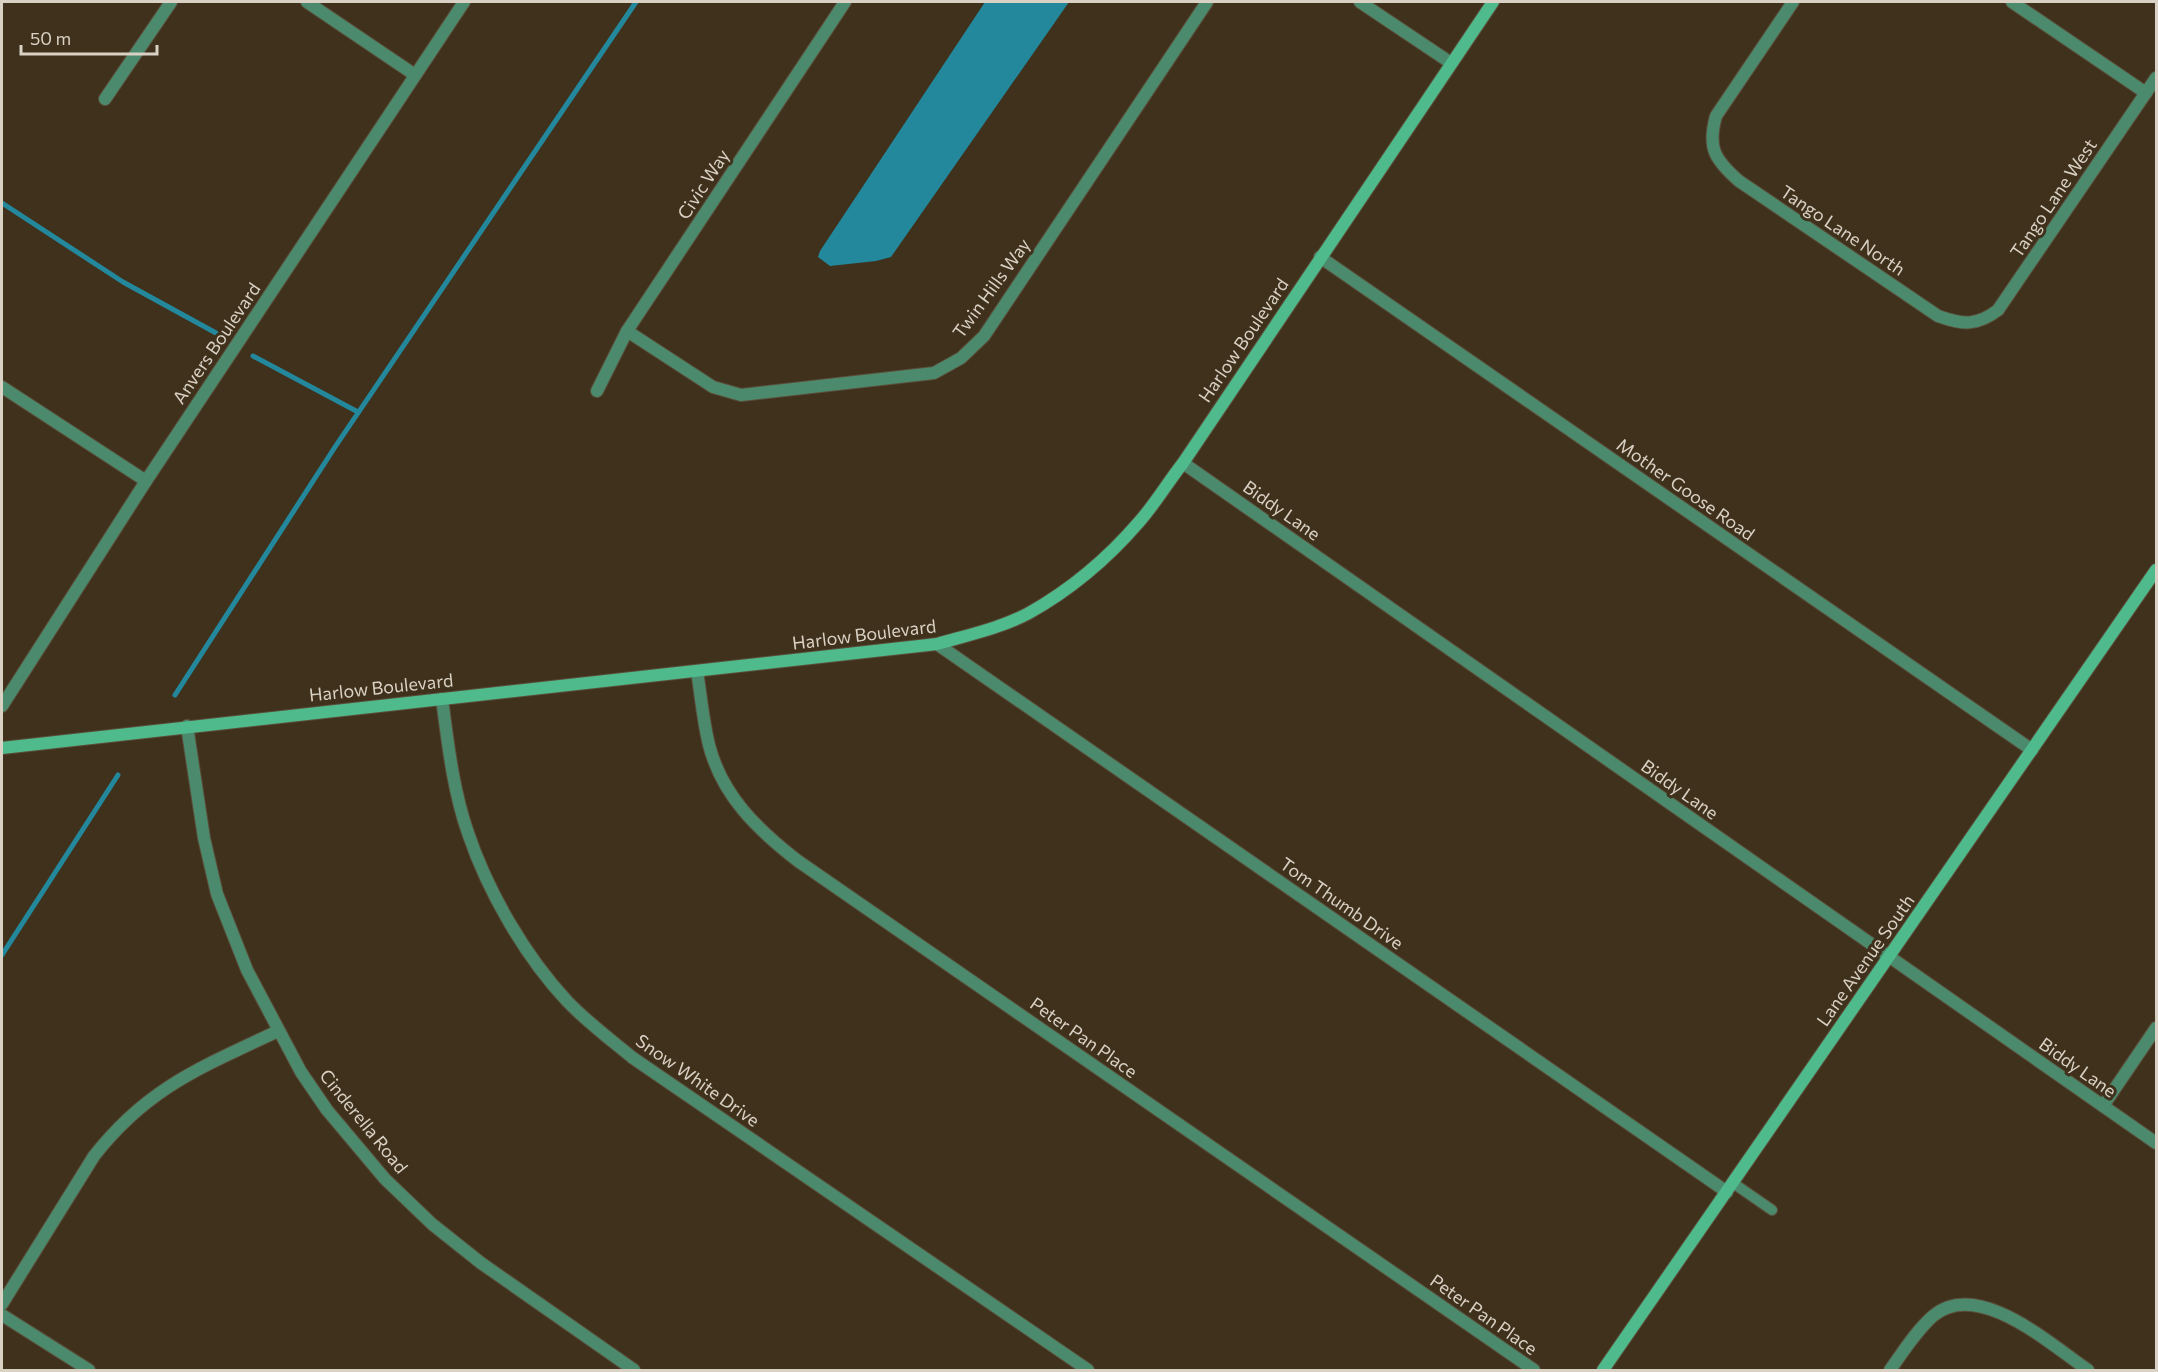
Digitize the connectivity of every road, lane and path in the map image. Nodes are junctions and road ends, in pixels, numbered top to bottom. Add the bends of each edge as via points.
1 (171, 2) edge
2 (307, 2) edge
3 (464, 2) edge
4 (845, 2) edge
5 (1208, 2) edge
6 (1360, 2) edge
7 (1493, 2) edge
8 (1793, 2) edge
9 (2012, 2) edge
10 (1451, 63) junction
11 (415, 75) junction
12 (2157, 78) edge
13 (2146, 93) junction
14 (105, 99) dead end
15 (1320, 257) junction
16 (1968, 323) joint
17 (627, 331) junction
18 (2, 387) edge
19 (597, 391) dead end
20 (1183, 463) junction
21 (146, 481) junction
22 (2157, 570) edge
23 (937, 644) junction
24 (697, 671) junction
25 (442, 699) junction
26 (2, 706) edge
27 (187, 726) junction
28 (2, 748) edge
29 (2032, 750) junction
30 (1889, 957) junction
31 (2157, 1028) edge
32 (278, 1031) junction
33 (2103, 1106) junction
34 (2157, 1143) edge
35 (1730, 1187) junction
36 (1772, 1210) dead end
37 (2, 1304) edge
38 (2, 1315) edge
39 (631, 1370) edge
40 (89, 1371) edge
41 (1088, 1371) edge
42 (1534, 1371) edge
43 (1603, 1371) edge
44 (1890, 1371) edge
45 (2088, 1371) edge

1 - 14 street
2 - 11 street
3 - 11 street, Anvers Boulevard
4 - 17 street, Civic Way
5 - 17 street, Twin Hills Way via 984,336 961,358 934,373 741,395 712,387
6 - 10 street
7 - 10 street, Harlow Boulevard
8 - 16 street, Tango Lane North via 1716,116 1712,146 1721,165 1938,316
9 - 13 street
10 - 15 street, Harlow Boulevard
11 - 21 street, Anvers Boulevard
12 - 13 street, Tango Lane West
13 - 16 street, Tango Lane West via 1998,310 1984,321
15 - 20 street, Harlow Boulevard
15 - 29 street, Mother Goose Road
17 - 19 street, Civic Way
18 - 21 street
20 - 23 street, Harlow Boulevard via 1140,522 1067,589 1028,613
20 - 30 street, Biddy Lane
21 - 26 street, Anvers Boulevard
22 - 29 street, Lane Avenue South
23 - 24 street, Harlow Boulevard
23 - 35 street, Tom Thumb Drive
24 - 25 street, Harlow Boulevard
24 - 42 street, Peter Pan Place via 709,745 718,773 746,816 768,838
25 - 27 street, Harlow Boulevard
25 - 41 street, Snow White Drive via 451,768 467,832 489,885 520,940 567,1001 633,1058
27 - 28 street, Harlow Boulevard
27 - 32 street, Cinderella Road via 217,894 247,970
29 - 30 street, Lane Avenue South
30 - 33 street, Biddy Lane
30 - 35 street, Lane Avenue South
31 - 33 street
32 - 37 street via 184,1076 135,1111 94,1156
32 - 39 street, Cinderella Road via 327,1110 385,1179 432,1224 482,1263
33 - 34 street, Biddy Lane
35 - 36 lane
35 - 43 street, Lane Avenue South
38 - 40 street
44 - 45 street via 1935,1314 1950,1307 1977,1304 2006,1313

